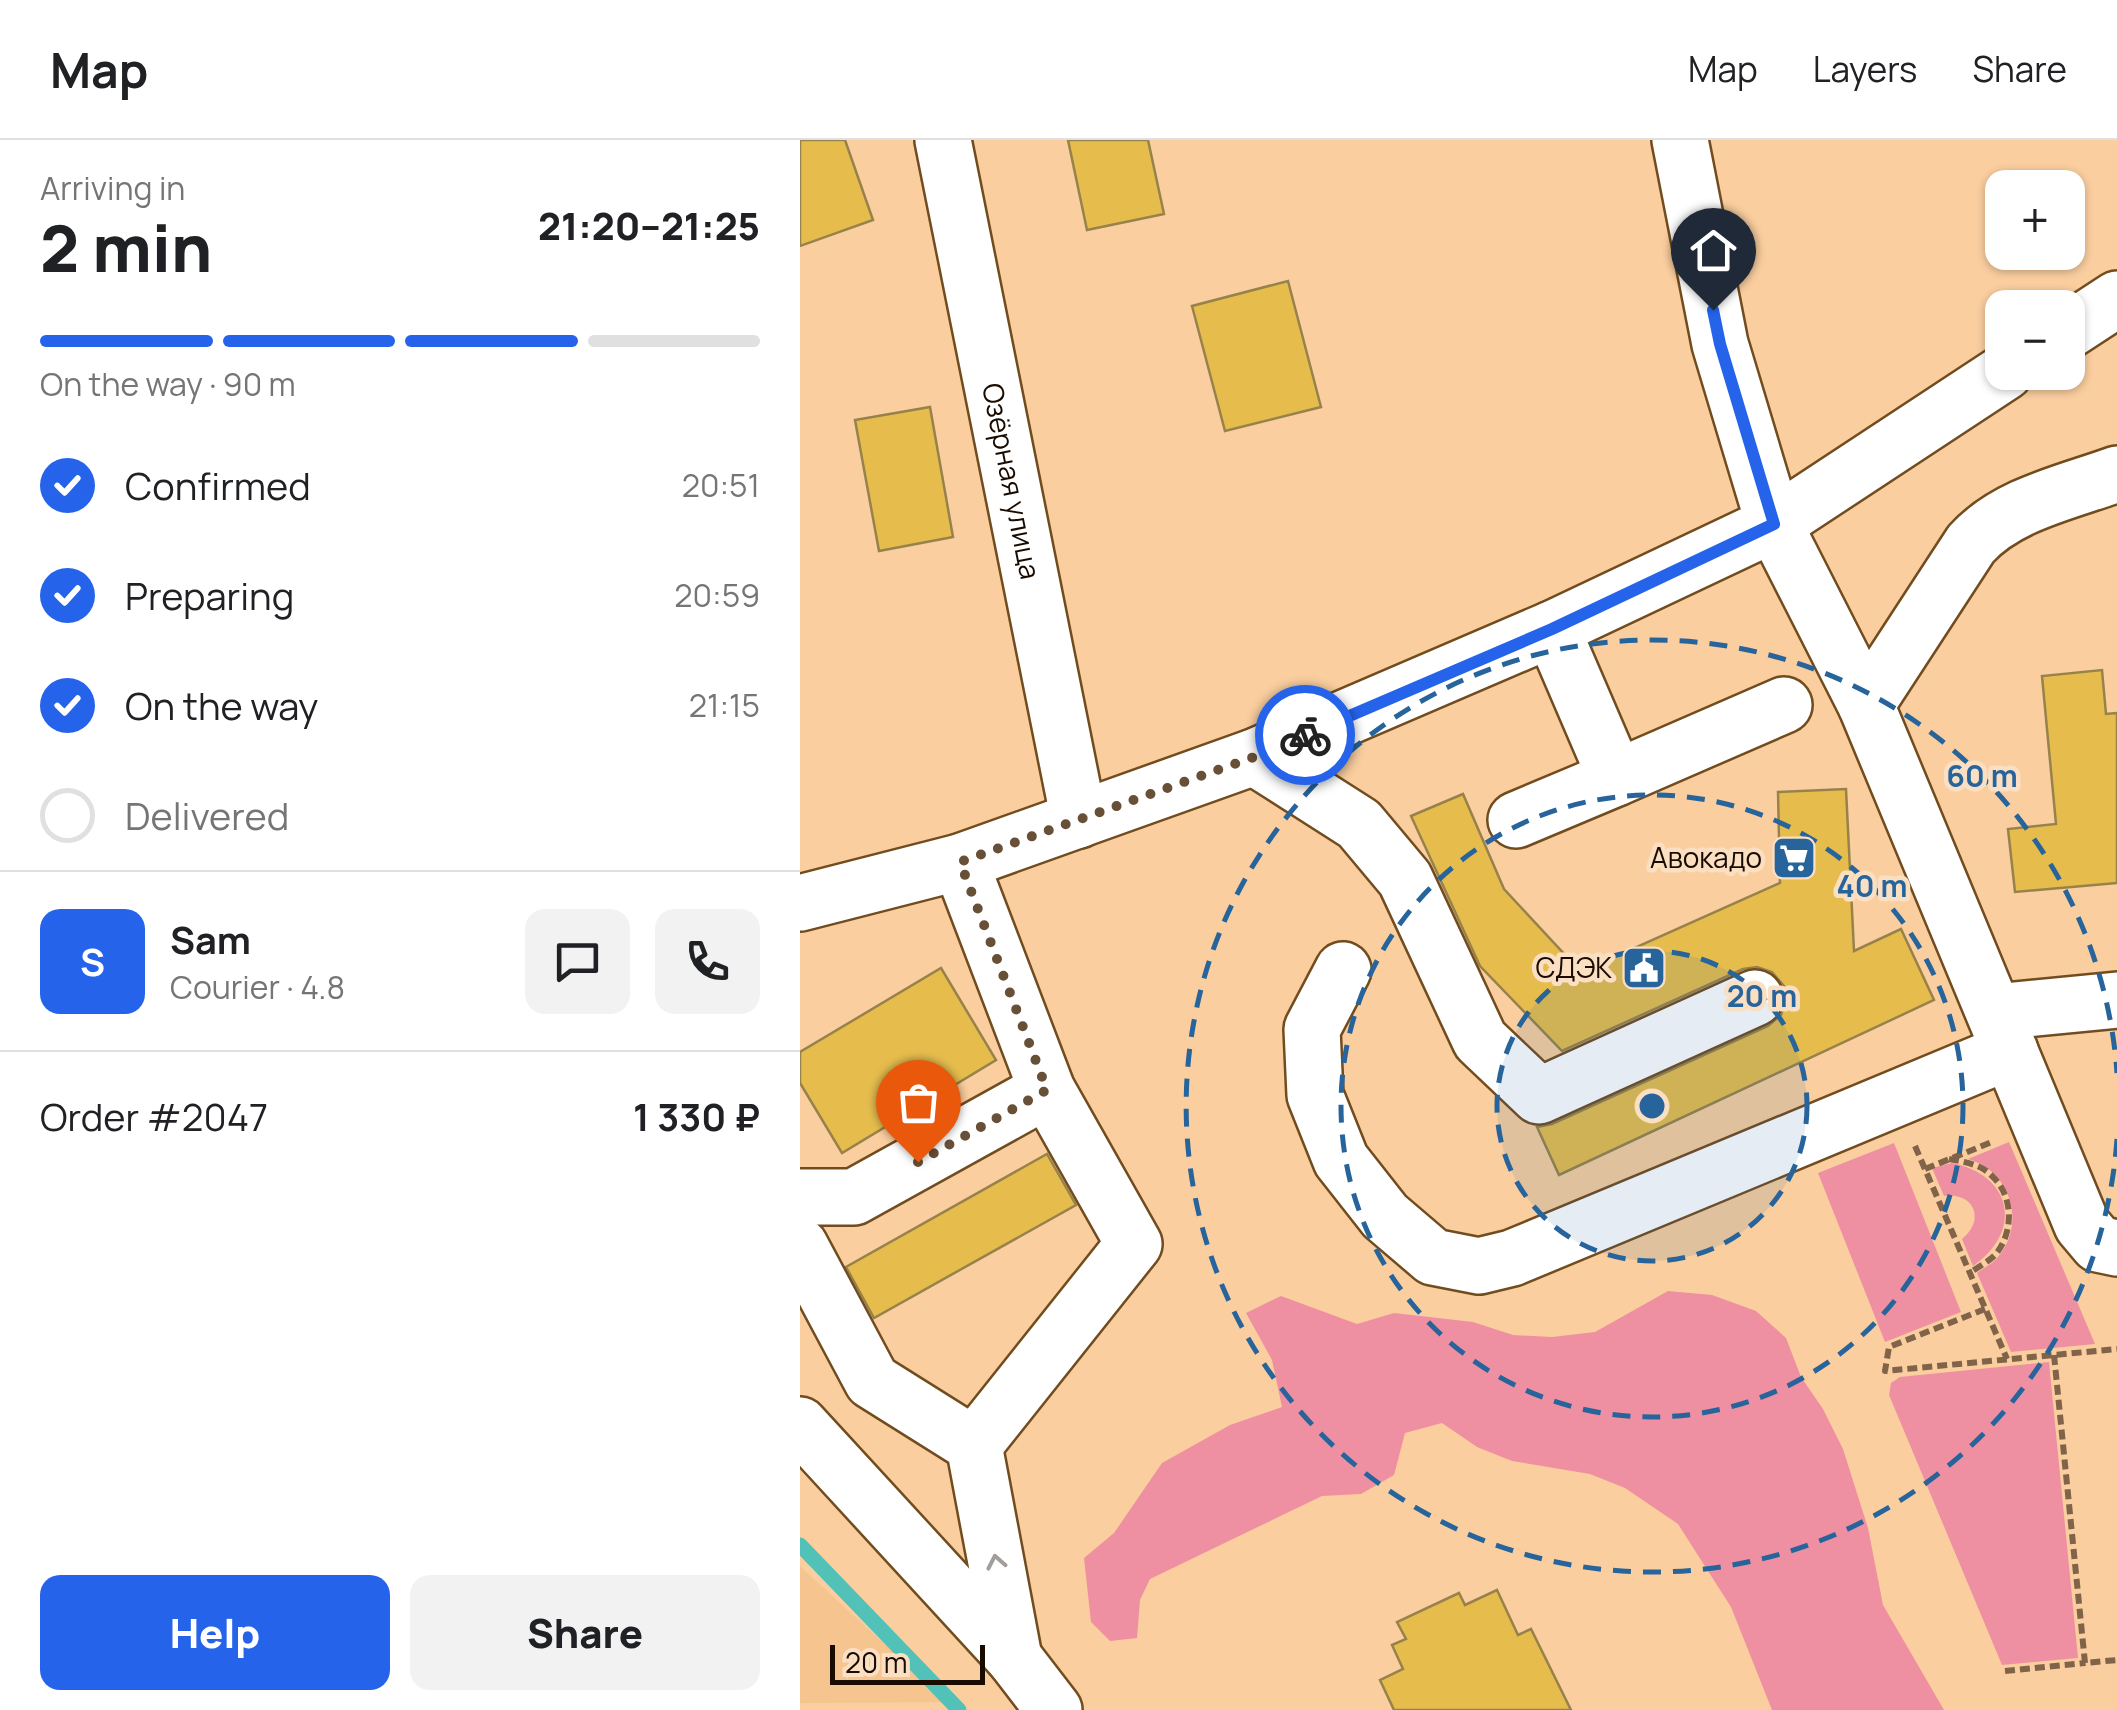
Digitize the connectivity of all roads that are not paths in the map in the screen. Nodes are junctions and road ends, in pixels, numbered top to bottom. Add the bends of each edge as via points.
1 (943, 140) edge
2 (1680, 140) edge
3 (2117, 299) edge
4 (2085, 320) edge
5 (1985, 385) edge
6 (2117, 474) edge
7 (1774, 524) junction
8 (1552, 629) junction
9 (1784, 705) dead end
10 (1866, 705) junction
11 (1254, 757) junction
12 (1616, 778) junction
13 (1079, 820) junction
14 (1516, 820) dead end
15 (960, 862) junction
16 (800, 903) edge
17 (1343, 970) dead end
18 (1754, 998) dead end
19 (2117, 1000) edge
20 (2002, 1031) junction
21 (1047, 1090) junction
22 (800, 1197) edge
23 (800, 1246) edge
24 (2117, 1248) edge
25 (800, 1424) edge
26 (974, 1445) junction
27 (1014, 1658) junction
28 (1054, 1710) edge

1 - 13 street, Озёрная улица
2 - 7 street via 1720,344
3 - 4 street
5 - 7 street
6 - 10 street via 1985,529
7 - 8 street
7 - 10 street
8 - 11 street
8 - 12 street
9 - 12 street
10 - 20 street
11 - 13 street
11 - 18 street via 1358,824 1405,879 1480,1040 1539,1096
12 - 14 street
13 - 15 street
15 - 16 street
15 - 21 street
17 - 20 street via 1312,1029 1316,1096 1341,1160 1384,1216 1432,1256 1479,1266 1894,1099
19 - 20 street
20 - 24 street via 2082,1225 2098,1244
21 - 22 street via 854,1197
21 - 26 street via 1134,1244
23 - 26 street via 872,1381
25 - 27 street
27 -> 26 street
27 - 28 street

